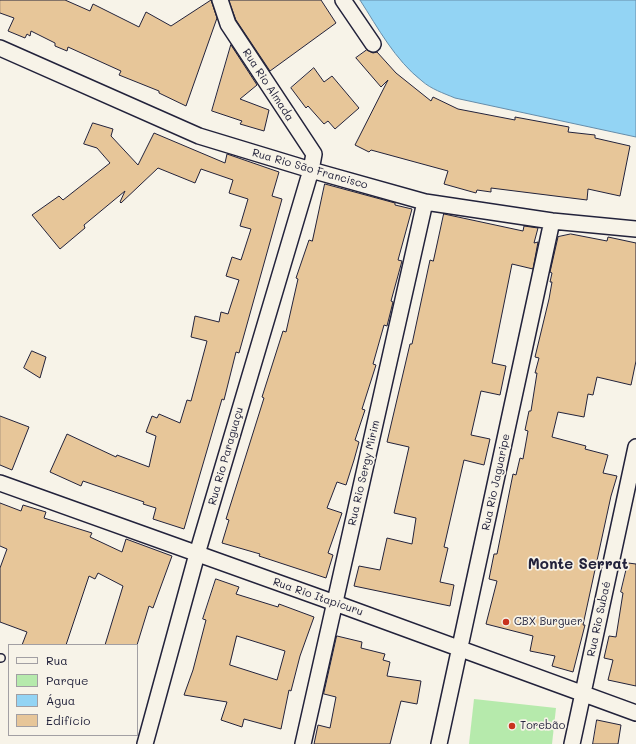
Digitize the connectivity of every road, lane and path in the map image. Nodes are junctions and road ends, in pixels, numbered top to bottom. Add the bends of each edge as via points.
1 (220, 0) edge
2 (343, 0) edge
3 (373, 44) dead end
4 (0, 48) edge
5 (311, 170) junction
6 (425, 202) junction
7 (552, 221) junction
8 (636, 229) edge
9 (636, 447) edge
10 (0, 483) edge
11 (197, 554) junction
12 (335, 602) junction
13 (460, 648) junction
14 (583, 694) junction
15 (636, 713) edge
16 (145, 744) edge
17 (303, 744) edge
18 (439, 744) edge
19 (572, 744) edge

1 - 5 street, Rua Rio Almada via 228,24 314,154
2 - 3 street
4 - 5 street, Rua Rio São Francisco via 199,136
5 - 6 street, Rua Rio São Francisco
5 - 11 street, Rua Rio Paraguaçu
6 - 7 street, Rua Rio São Francisco
6 - 12 street, Rua Rio Sergy Mirim
7 - 8 street, Rua Rio São Francisco
7 - 13 street, Rua Rio Jaguaripe
9 - 14 street, Rua Rio Subaé
10 - 11 street, Rua Rio Itapicuru
11 - 12 street, Rua Rio Itapicuru
11 - 16 street, Rua Rio Paraguaçu
12 - 13 street, Rua Rio Itapicuru
12 - 17 street, Rua Rio Sergy Mirim
13 - 14 street, Rua Rio Itapicuru
13 - 18 street, Rua Rio Jaguaripe
14 - 15 street, Rua Rio Itapicuru
14 - 19 street, Rua Rio Subaé

